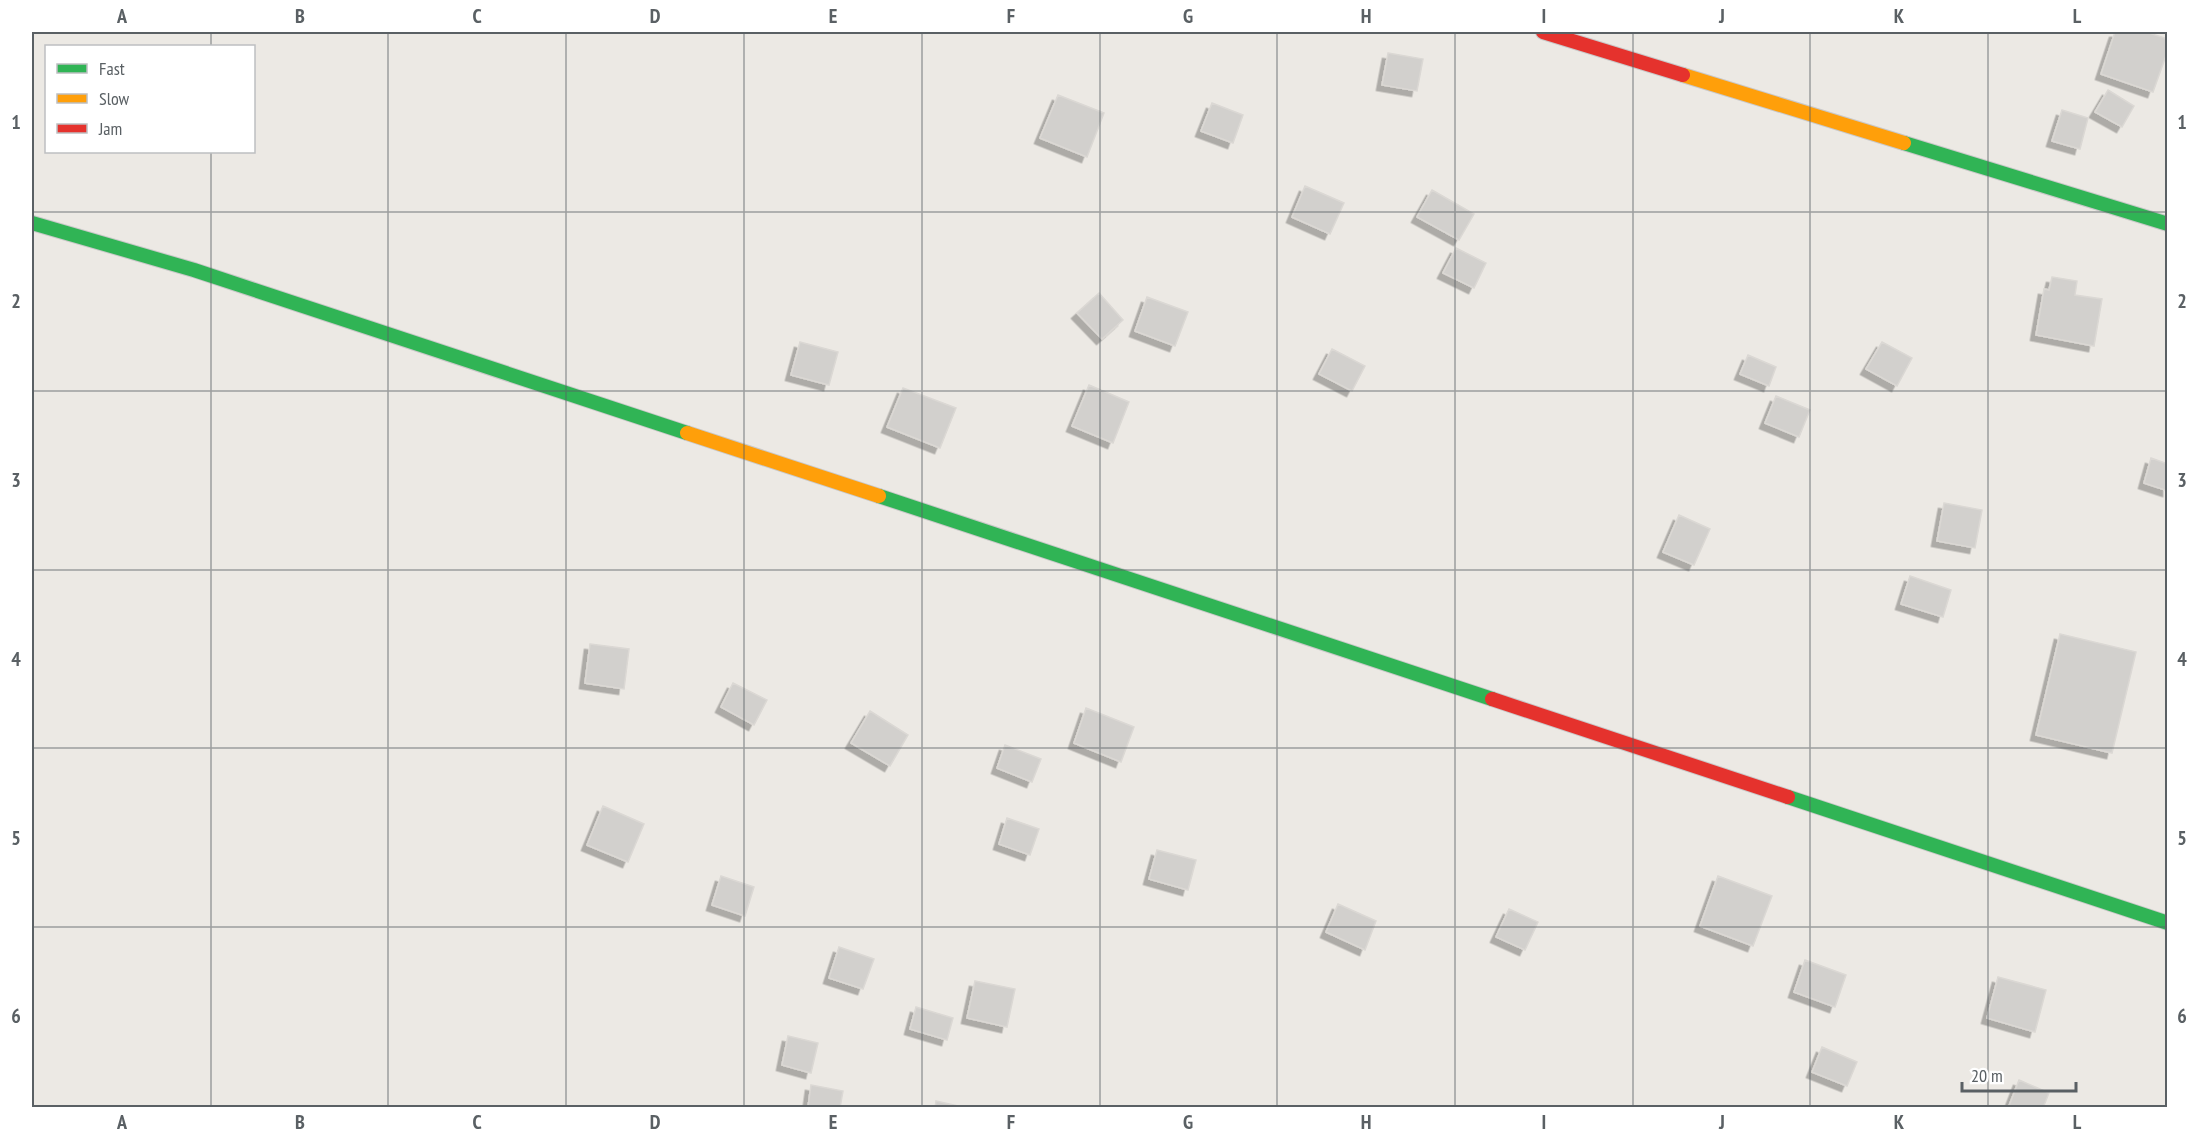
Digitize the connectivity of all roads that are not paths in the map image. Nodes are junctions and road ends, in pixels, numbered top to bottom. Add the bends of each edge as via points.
1 (1543, 32) edge
2 (32, 223) edge
3 (2168, 224) edge
4 (2168, 923) edge

1 - 3 main road
2 - 4 main road via 194,270

